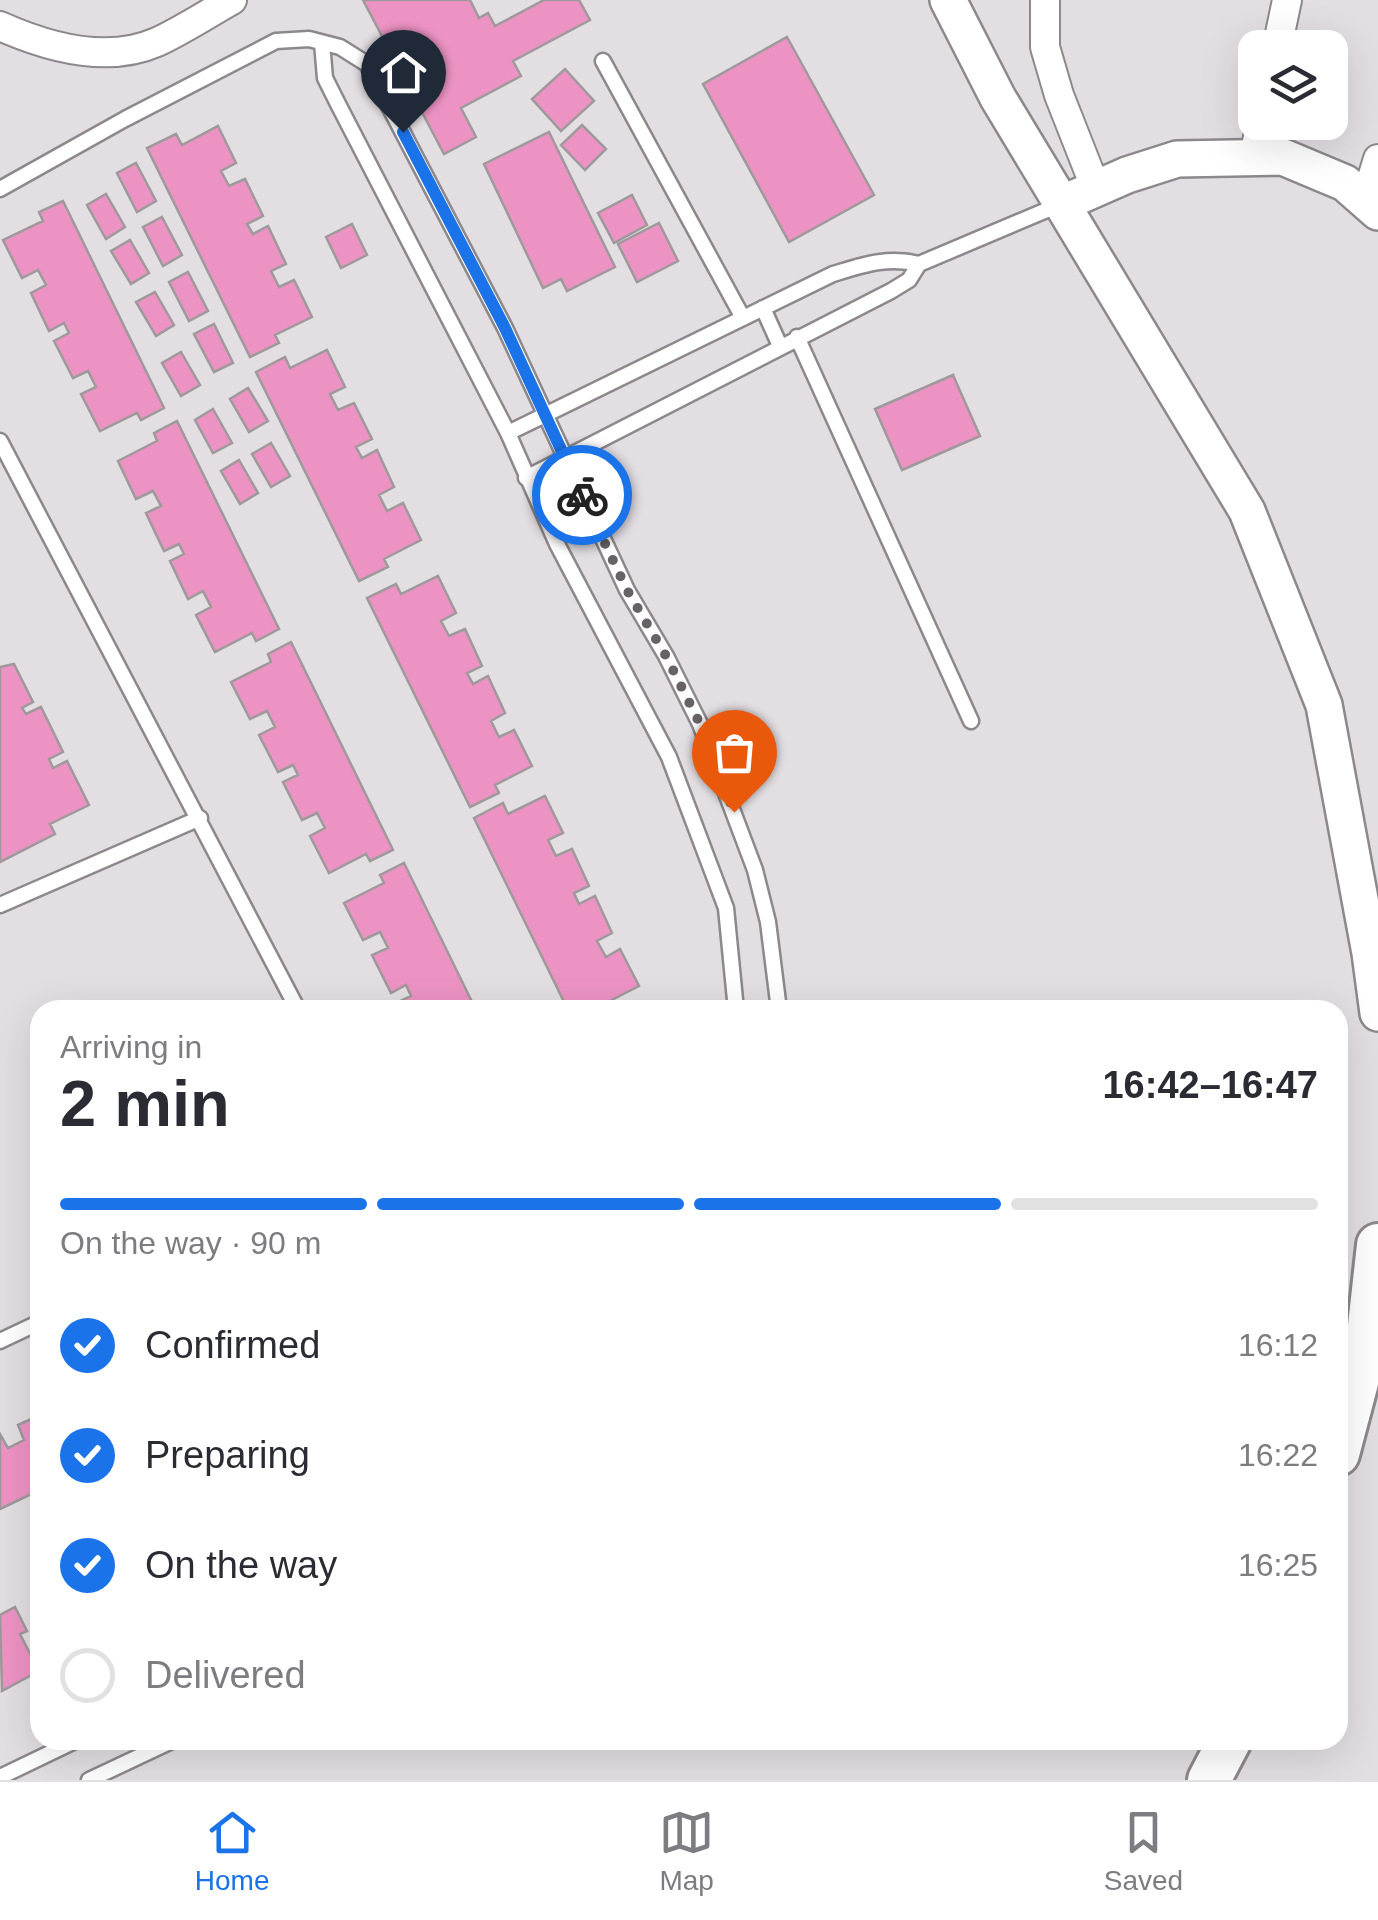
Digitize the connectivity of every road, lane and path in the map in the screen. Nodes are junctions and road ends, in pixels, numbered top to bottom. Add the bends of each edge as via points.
1 (232, 0) edge
2 (948, 0) edge
3 (1045, 0) edge
4 (1287, 0) edge
5 (0, 26) edge
6 (1281, 30) edge
7 (322, 43) junction
8 (603, 61) dead end
9 (1258, 140) edge
10 (1254, 158) junction
11 (1378, 159) edge
12 (0, 189) edge
13 (1096, 189) junction
14 (1062, 204) junction
15 (1372, 206) edge
16 (919, 264) junction
17 (763, 308) junction
18 (742, 318) junction
19 (797, 337) junction
20 (780, 346) junction
21 (546, 414) junction
22 (508, 433) junction
23 (0, 441) edge
24 (565, 457) junction
25 (526, 478) junction
26 (971, 722) dead end
27 (200, 818) junction
28 (0, 905) edge
29 (293, 1000) edge
30 (735, 1000) edge
31 (779, 1000) edge
32 (1378, 1014) edge
33 (1378, 1245) edge
34 (30, 1327) edge
35 (0, 1341) edge
36 (1348, 1415) edge
37 (57, 1750) edge
38 (153, 1750) edge
39 (1225, 1750) edge
40 (0, 1777) edge
41 (90, 1780) edge
42 (1209, 1780) edge

1 - 5 street via 154,44 102,53 37,42
2 - 14 street
3 - 13 street via 1045,47
4 - 6 street
7 - 12 lane via 276,41
7 - 21 lane via 357,55 375,74
7 - 22 lane via 325,78
8 - 18 lane
9 - 10 street
10 - 13 street via 1177,159
10 - 15 street via 1282,157 1345,183
11 - 15 street
13 - 14 street
14 - 16 lane
14 - 32 street via 1246,511 1324,705
16 - 17 lane via 898,258 870,262
16 - 19 lane via 891,291
17 - 18 lane
17 - 20 lane
18 - 21 lane
19 - 20 lane
19 - 26 lane
20 - 24 lane
21 - 22 lane
21 - 24 lane
22 - 25 lane
23 - 27 lane
24 - 25 lane
24 - 31 lane via 700,724 728,794 768,922
25 - 30 lane via 668,757 714,870 726,908
27 - 28 lane
27 - 29 lane
33 - 36 main road via 1366,1344
34 - 35 lane
37 - 40 lane
38 - 41 lane
39 - 42 main road

